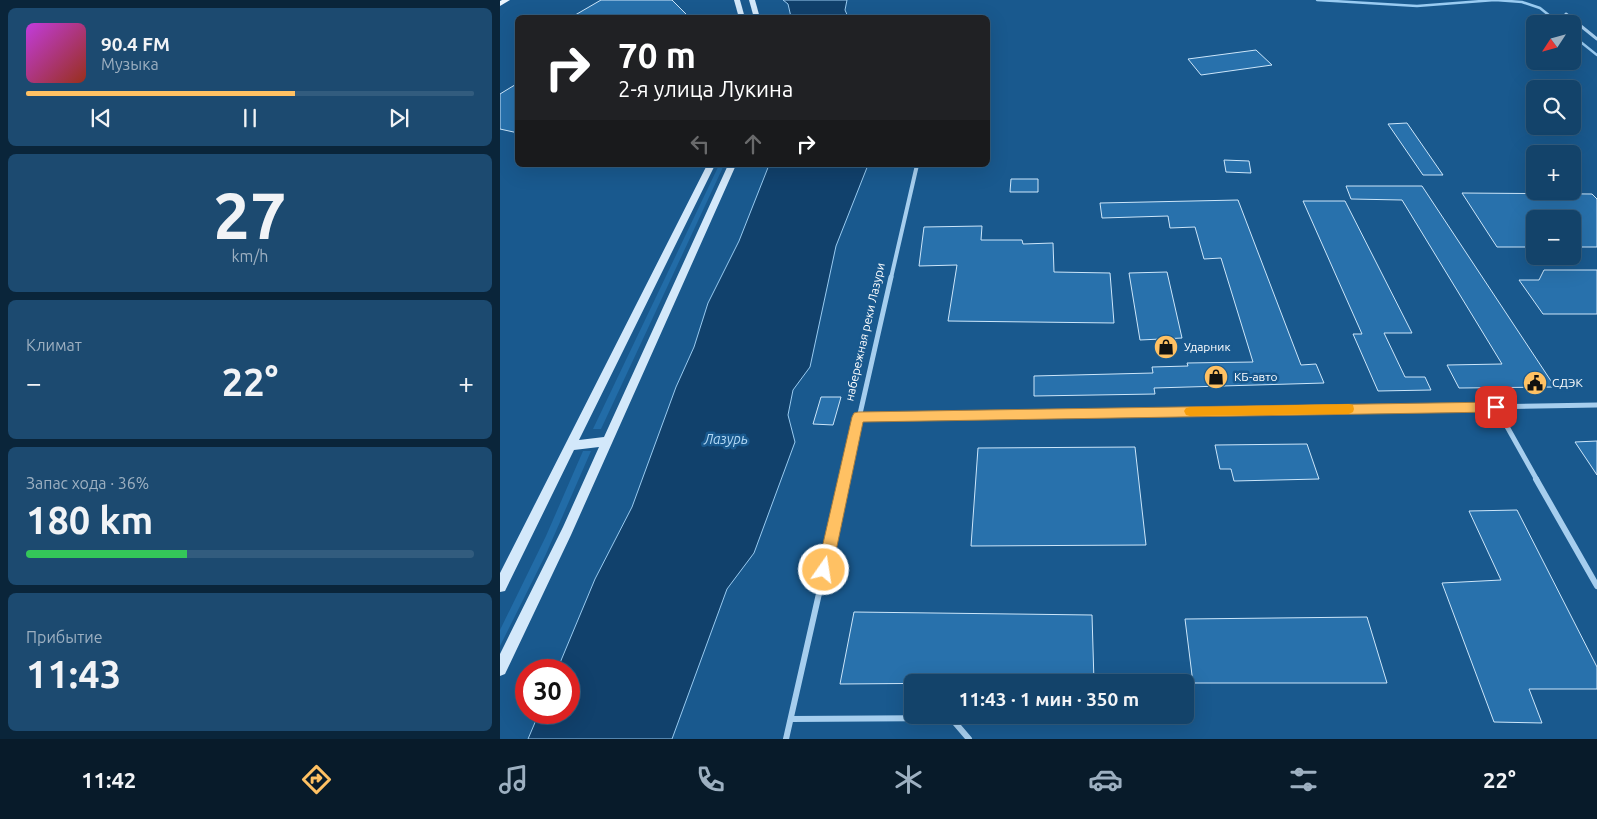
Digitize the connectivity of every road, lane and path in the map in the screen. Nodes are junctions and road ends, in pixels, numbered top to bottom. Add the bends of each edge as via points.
1 (507, 0) edge
2 (737, 0) edge
3 (752, 0) edge
4 (500, 4) edge
5 (1566, 14) dead end
6 (741, 15) edge
7 (756, 15) edge
8 (1597, 39) edge
9 (710, 167) edge
10 (731, 167) edge
11 (917, 167) edge
12 (1597, 405) edge
13 (1496, 407) junction
14 (858, 417) junction
15 (608, 441) junction
16 (569, 446) junction
17 (500, 586) edge
18 (1597, 586) edge
19 (500, 669) edge
20 (791, 719) junction
21 (786, 739) edge
22 (969, 739) edge

1 - 4 main road
2 - 6 main road
3 - 7 main road
5 - 8 street
9 - 16 main road
10 - 15 main road
11 - 14 street, набережная реки Лазури
12 - 13 street
13 - 14 street
13 - 18 street
14 - 20 street, набережная реки Лазури
15 - 16 main road
15 - 19 main road
16 - 17 main road
20 - 21 street, набережная реки Лазури
20 - 22 street via 951,718

